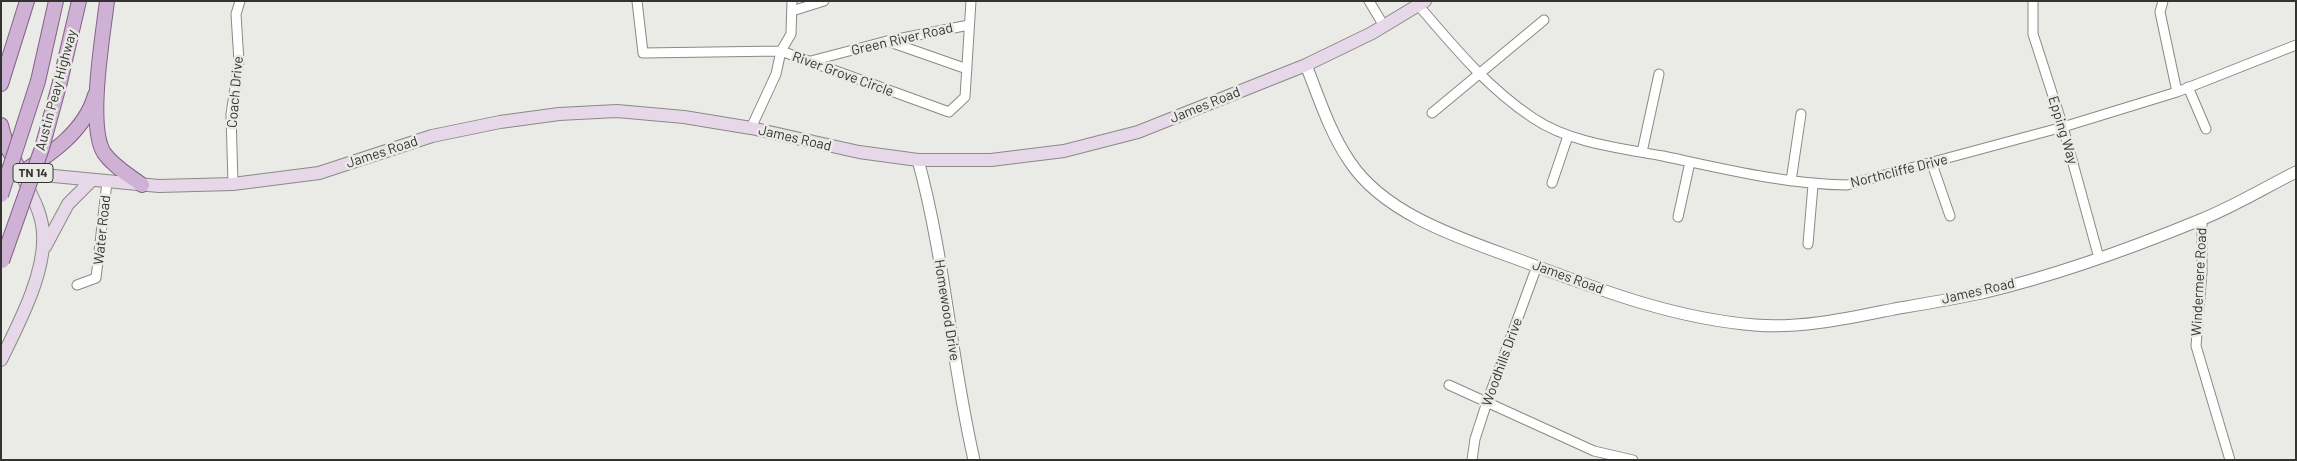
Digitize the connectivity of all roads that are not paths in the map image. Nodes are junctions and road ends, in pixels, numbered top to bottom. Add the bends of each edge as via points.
1 (27, 1) edge
2 (56, 1) edge
3 (79, 1) edge
4 (107, 1) edge
5 (240, 1) edge
6 (637, 1) edge
7 (824, 1) edge
8 (971, 1) edge
9 (1368, 1) edge
10 (2033, 1) edge
11 (2164, 1) edge
12 (1422, 4) edge
13 (792, 6) edge
14 (1544, 20) dead end
15 (969, 25) junction
16 (1384, 26) junction
17 (886, 41) junction
18 (2296, 45) edge
19 (781, 52) junction
20 (807, 62) junction
21 (1306, 65) junction
22 (967, 69) junction
23 (1659, 74) dead end
24 (1478, 75) junction
25 (1, 84) edge
26 (98, 84) junction
27 (2188, 87) junction
28 (2177, 92) junction
29 (1432, 113) dead end
30 (1801, 114) dead end
31 (1, 125) edge
32 (751, 128) junction
33 (2063, 128) junction
34 (2206, 129) dead end
35 (1568, 136) junction
36 (1642, 152) junction
37 (918, 160) junction
38 (1690, 162) junction
39 (1932, 164) junction
40 (1, 171) edge
41 (2296, 172) edge
42 (21, 173) junction
43 (92, 180) junction
44 (1791, 181) junction
45 (107, 182) junction
46 (1552, 183) dead end
47 (233, 184) junction
48 (142, 185) junction
49 (1813, 185) junction
50 (1, 186) edge
51 (1, 195) edge
52 (1950, 216) dead end
53 (1678, 217) dead end
54 (2202, 219) junction
55 (1808, 244) dead end
56 (43, 253) junction
57 (2099, 258) junction
58 (1, 262) edge
59 (1537, 266) junction
60 (77, 285) dead end
61 (1, 360) edge
62 (1448, 385) dead end
63 (1487, 402) junction
64 (974, 460) edge
65 (1472, 460) edge
66 (1633, 460) edge
67 (2230, 460) edge

1 - 25 main road
2 - 51 main road, Austin Peay Highway / TN 14, bridge via 38,81
3 - 58 main road, Austin Peay Highway / TN 14, bridge via 42,148
4 - 26 main road
5 - 47 street, Coach Drive via 236,14 240,62 231,114
6 - 19 street, River Grove Circle via 643,53
7 - 13 street
8 - 15 street
9 - 16 street
10 - 33 street, Epping Way via 2033,34
11 - 28 street via 2160,12
12 - 16 main road
12 - 24 street, Northcliffe Drive
13 - 19 street via 791,34
14 - 24 street
15 - 17 street, Green River Road
15 - 22 street
16 - 21 main road
17 - 20 street, Green River Road
17 - 22 street
18 - 27 street, Northcliffe Drive
19 - 20 street, River Grove Circle
19 - 32 street via 776,74
20 - 22 street, River Grove Circle via 949,112 965,96
21 - 37 main road, James Road via 1138,132 1064,151 991,160
21 - 59 street, James Road via 1346,155 1376,191 1432,225
23 - 36 street
24 - 29 street
24 - 35 street, Northcliffe Drive via 1533,118
26 - 42 main road via 94,101 76,131 45,158
26 - 48 main road via 97,135 103,152 113,164
27 - 28 street, Northcliffe Drive
27 - 34 street
28 - 33 street, Northcliffe Drive
30 - 44 street
31 - 42 main road via 7,147
32 - 37 main road, James Road via 859,152
32 - 47 main road, James Road via 617,111 559,114 432,136 319,172
33 - 39 street, Northcliffe Drive
33 - 57 street, Epping Way
35 - 36 street, Northcliffe Drive
35 - 46 street
36 - 38 street, Northcliffe Drive
37 - 64 street, Homewood Drive via 931,207
38 - 44 street, Northcliffe Drive
38 - 53 street
39 - 49 street, Northcliffe Drive via 1847,185
39 - 52 street
40 - 42 main road, James Road
41 - 54 street, James Road
42 - 43 main road, James Road
42 - 50 main road
42 - 56 main road via 38,209
43 - 45 main road, James Road
43 - 56 main road via 68,204
44 - 49 street, Northcliffe Drive
45 - 48 main road, James Road
45 - 60 street, Water Road via 96,278
47 - 48 main road, James Road via 193,187
49 - 55 street
54 - 57 street, James Road
54 - 67 street, Windermere Road via 2202,272 2196,346
56 - 61 main road via 34,283
57 - 59 street, James Road via 1983,292 1852,317 1782,326 1734,323 1673,311 1589,286
59 - 63 street, Woodhills Drive
62 - 63 street
63 - 65 street, Woodhills Drive
63 - 66 street via 1594,451

